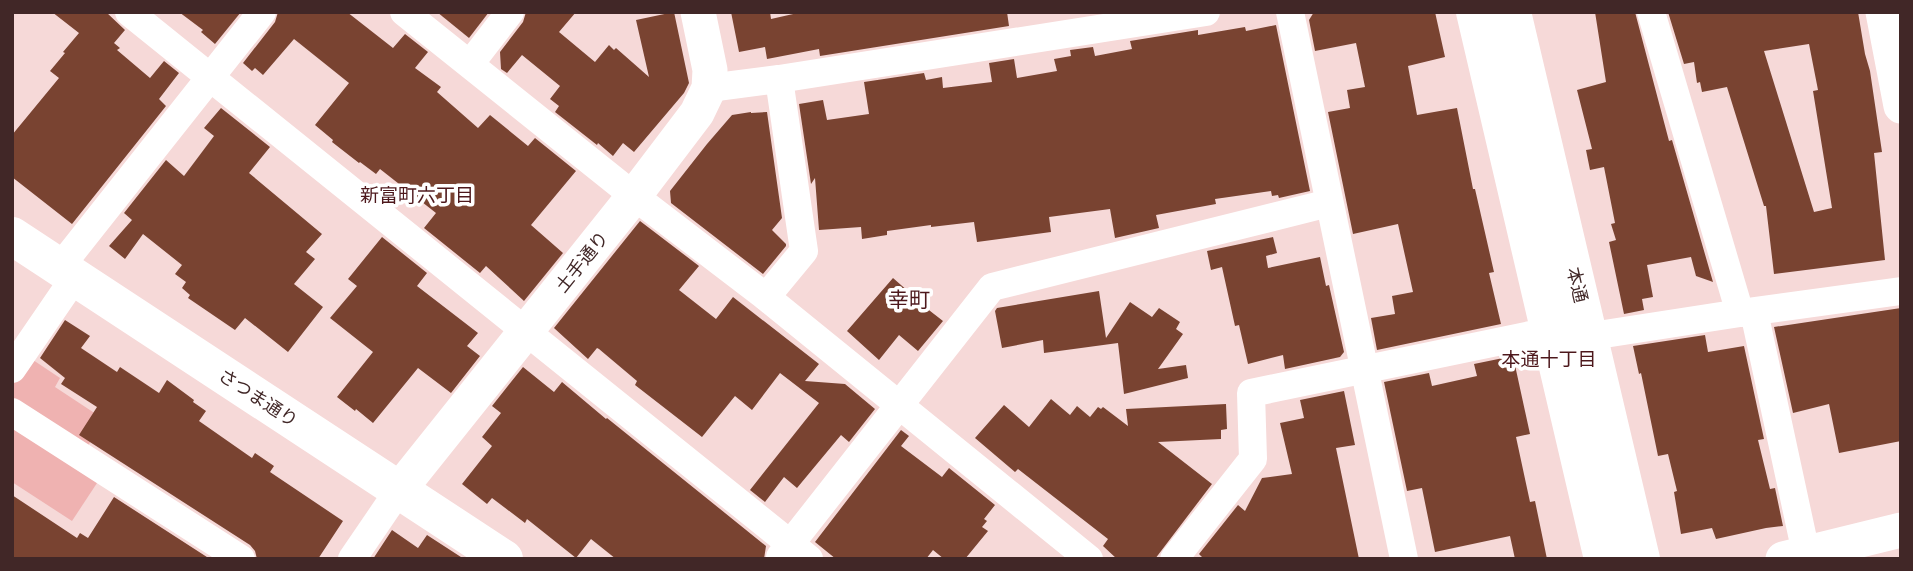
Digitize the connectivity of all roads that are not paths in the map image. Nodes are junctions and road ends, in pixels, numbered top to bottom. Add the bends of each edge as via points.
1 (129, 12) edge
2 (262, 12) edge
3 (404, 12) edge
4 (510, 12) edge
5 (698, 12) edge
6 (1206, 12) edge
7 (1290, 12) edge
8 (1475, 12) edge
9 (1512, 12) edge
10 (1651, 12) edge
11 (1883, 12) edge
12 (1034, 25) edge
13 (470, 64) junction
14 (210, 78) junction
15 (779, 79) junction
16 (709, 88) junction
17 (1901, 106) edge
18 (634, 196) junction
19 (1328, 203) junction
20 (12, 236) edge
21 (68, 272) junction
22 (1901, 291) edge
23 (765, 297) junction
24 (1747, 313) junction
25 (526, 332) junction
26 (1551, 337) junction
27 (1589, 337) junction
28 (12, 369) edge
29 (1363, 370) junction
30 (899, 406) junction
31 (12, 412) edge
32 (399, 491) junction
33 (1901, 530) edge
34 (792, 554) edge
35 (1790, 557) edge
36 (241, 559) edge
37 (352, 559) edge
38 (504, 559) edge
39 (1090, 559) edge
40 (1174, 559) edge
41 (1404, 559) edge
42 (1603, 559) edge
43 (1641, 559) edge

1 - 14 street
2 - 14 street
3 - 13 street
4 - 13 street
5 - 16 street
6 - 12 street
7 - 19 street
8 - 26 main road, 本通
9 - 27 main road, 本通
10 - 24 street
11 - 17 street
12 - 15 street
13 - 18 street
14 - 21 street
14 - 25 street
15 - 16 street
15 - 23 street via 804,251
16 - 18 street, 土手通り via 697,113
18 - 23 street
18 - 25 street, 土手通り
19 - 29 street
19 - 30 street via 992,287
20 - 21 main road, さつま通り
21 - 28 street
21 - 32 main road, さつま通り
22 - 24 street
23 - 30 street
24 - 27 street
24 - 35 street
25 - 32 street, 土手通り
25 - 34 street
26 - 27 street
26 - 29 street
26 - 42 main road, 本通
27 - 43 main road, 本通
29 - 40 street via 1251,393 1253,459
29 - 41 street
30 - 34 street
30 - 39 street
31 - 36 street
32 - 37 street
32 - 38 main road, さつま通り
33 - 35 street

